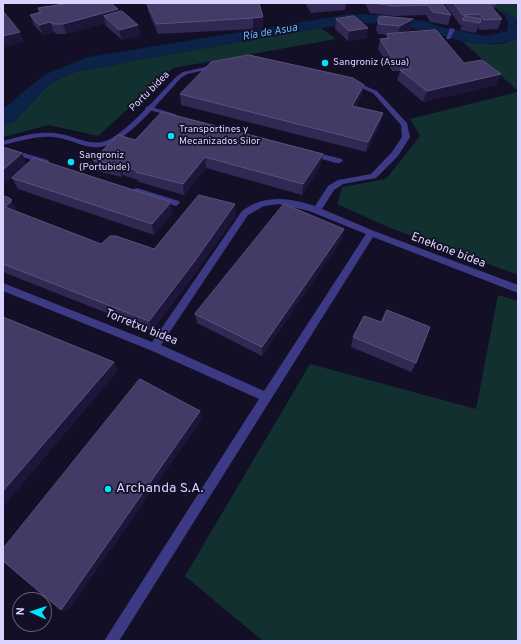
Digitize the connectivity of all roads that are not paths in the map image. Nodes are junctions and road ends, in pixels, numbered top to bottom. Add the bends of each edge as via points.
1 (452, 29) edge
2 (448, 38) dead end
3 (229, 64) edge
4 (344, 80) edge
5 (148, 108) junction
6 (179, 117) edge
7 (3, 143) edge
8 (3, 149) edge
9 (301, 151) edge
10 (339, 161) dead end
11 (56, 166) edge
12 (131, 189) edge
13 (176, 203) dead end
14 (316, 211) junction
15 (370, 233) junction
16 (518, 289) edge
17 (4, 290) edge
18 (154, 348) junction
19 (267, 397) junction
20 (111, 641) edge

1 - 2 street
3 - 5 street, Portu bidea via 185,73
4 - 14 street via 375,92 404,125 406,137 395,154 373,176 341,182 331,188
5 - 6 street
5 - 7 street, Portu bidea via 120,136 107,143 83,144 56,135 35,135
8 - 11 street
9 - 10 street
12 - 13 street
14 - 15 street, Enekone bidea
14 - 18 street, Enekone bidea via 280,201 262,203 245,213
15 - 16 street, Enekone bidea
15 - 19 street
17 - 18 street, Torretxu bidea
18 - 19 street, Torretxu bidea
19 - 20 street

